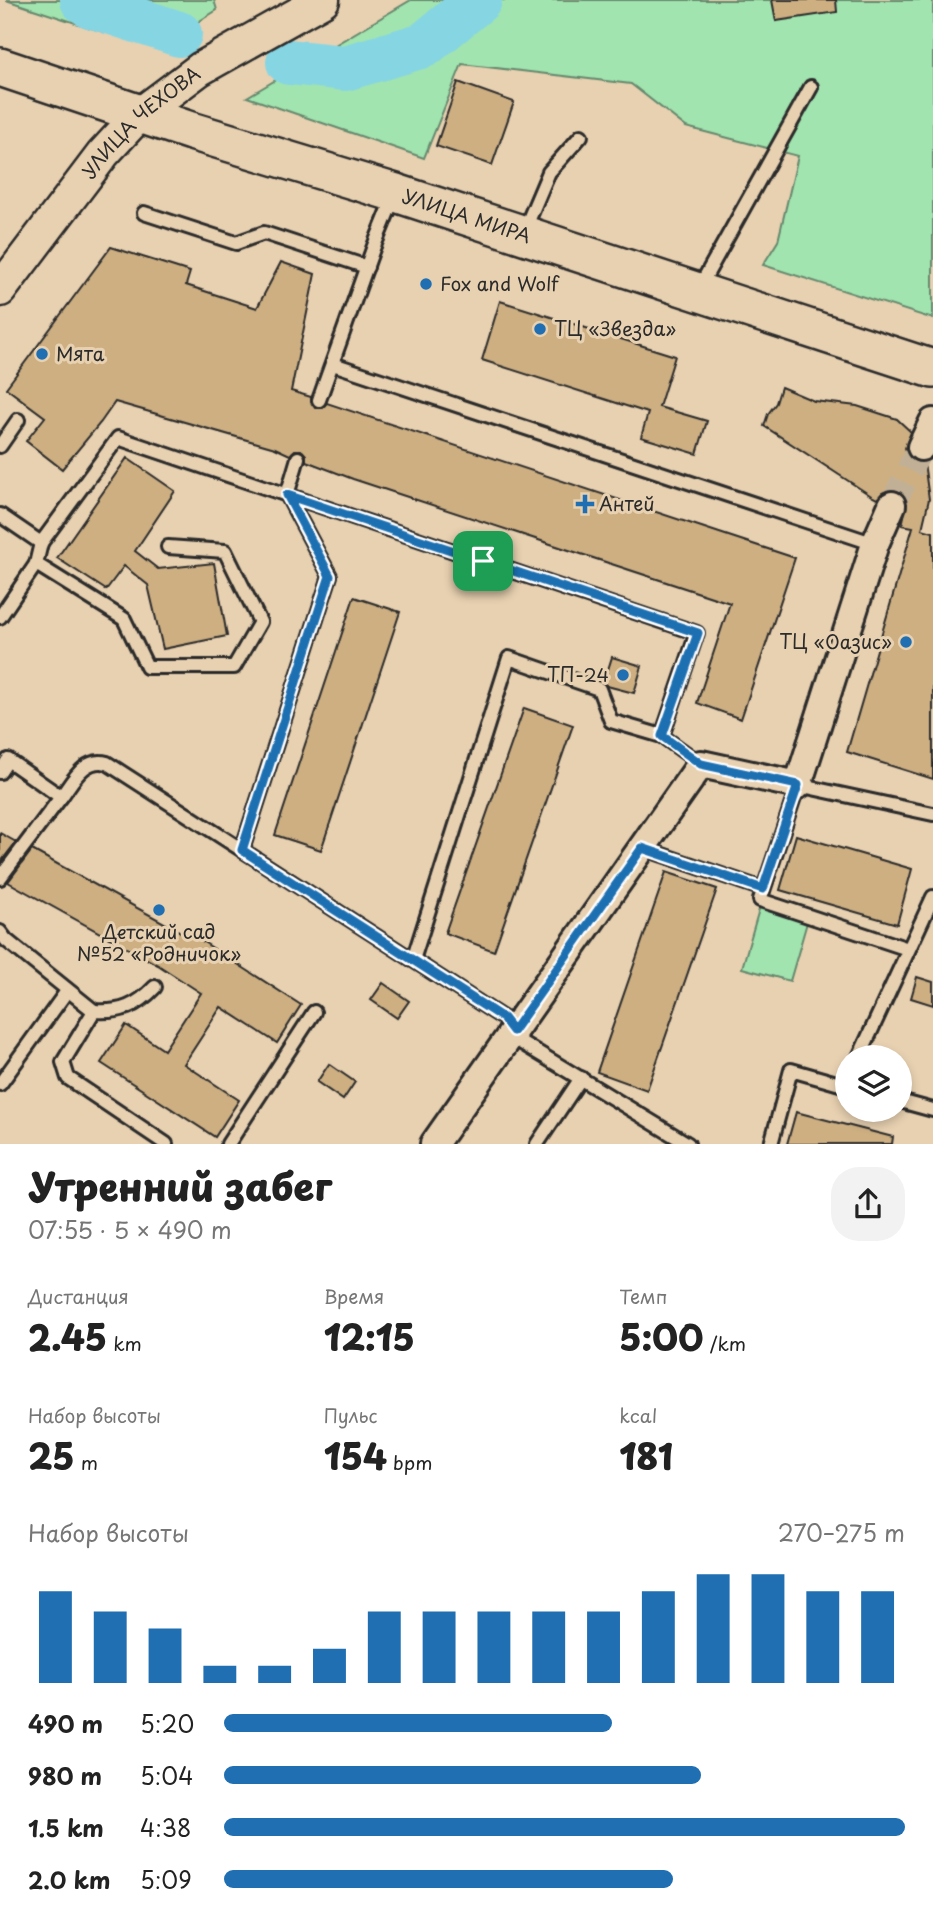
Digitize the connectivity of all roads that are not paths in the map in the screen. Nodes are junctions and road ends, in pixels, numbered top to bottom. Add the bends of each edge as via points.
1 (321, 1) edge
2 (0, 67) edge
3 (811, 87) dead end
4 (140, 114) junction
5 (581, 136) dead end
6 (396, 194) junction
7 (144, 213) dead end
8 (522, 234) junction
9 (367, 267) junction
10 (0, 290) edge
11 (697, 292) junction
12 (333, 364) junction
13 (933, 369) edge
14 (319, 400) dead end
15 (18, 419) dead end
16 (933, 422) edge
17 (0, 446) edge
18 (927, 452) tunnel mouth
19 (298, 458) dead end
20 (287, 495) junction
21 (892, 505) tunnel mouth
22 (0, 515) edge
23 (41, 543) junction
24 (875, 544) junction
25 (168, 547) dead end
26 (36, 564) junction
27 (0, 617) edge
28 (662, 736) junction
29 (701, 764) junction
30 (0, 772) edge
31 (798, 785) junction
32 (61, 797) junction
33 (933, 814) edge
34 (642, 848) junction
35 (242, 850) junction
36 (0, 878) edge
37 (763, 889) junction
38 (933, 897) edge
39 (0, 932) edge
40 (908, 949) junction
41 (413, 960) junction
42 (155, 987) dead end
43 (67, 991) junction
44 (94, 1011) junction
45 (314, 1012) dead end
46 (513, 1031) junction
47 (864, 1045) edge
48 (581, 1078) junction
49 (835, 1082) edge
50 (0, 1084) edge
51 (912, 1104) edge
52 (933, 1110) edge
53 (166, 1144) edge
54 (228, 1144) edge
55 (434, 1144) edge
56 (537, 1144) edge
57 (688, 1144) edge
58 (771, 1144) edge

1 - 4 street, УЛИЦА ЧЕХОВА via 200,69
2 - 4 main road, УЛИЦА МИРА
3 - 11 lane
4 - 6 main road, УЛИЦА МИРА
4 - 10 street, УЛИЦА ЧЕХОВА via 103,154
5 - 8 lane via 549,172
6 - 8 main road, УЛИЦА МИРА
6 - 9 lane
7 - 9 lane via 236,243 264,233
8 - 11 main road, УЛИЦА МИРА
9 - 12 lane
11 - 13 main road, УЛИЦА МИРА
12 - 14 lane
12 - 24 lane
15 - 17 lane
16 - 18 street
19 - 20 lane
20 - 23 lane via 118,438
20 - 28 lane via 698,633
20 - 35 lane via 330,576
21 - 24 street
22 - 23 lane
23 - 26 lane
24 - 31 street
25 - 26 lane via 225,551 260,622 233,667 148,667 124,619
26 - 27 lane
28 - 29 lane
28 - 41 lane via 611,721 598,689 509,658
29 - 31 street
29 - 34 street
30 - 32 lane via 8,760
31 - 33 lane
31 - 37 lane
32 - 35 lane via 92,762 107,763
32 - 36 lane
34 - 37 lane
34 - 46 street
35 - 41 lane
37 - 40 lane via 760,900
38 - 40 lane
39 - 43 lane
40 - 47 lane
41 - 46 lane via 503,1018
42 - 44 lane via 127,1009
43 - 44 lane
43 - 50 lane
44 - 53 lane via 63,1062 68,1078
45 - 54 lane
46 - 48 lane via 523,1043
46 - 55 street
48 - 56 lane
48 - 57 lane
49 - 58 lane via 791,1070
51 - 52 lane

